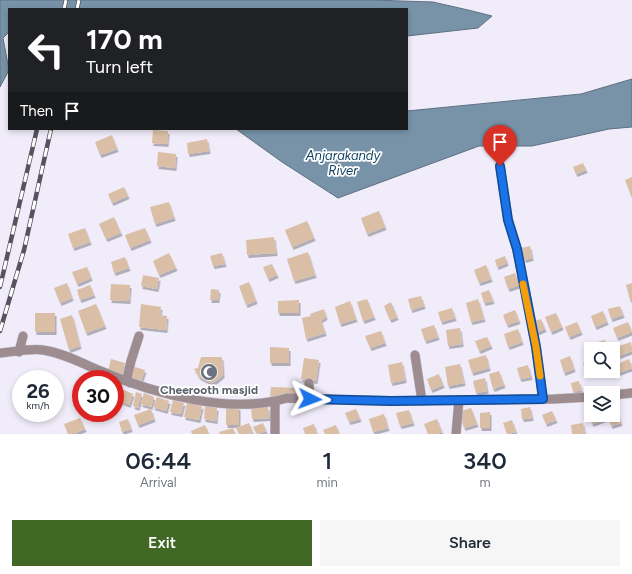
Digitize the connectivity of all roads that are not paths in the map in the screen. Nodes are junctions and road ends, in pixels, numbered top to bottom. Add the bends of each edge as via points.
1 (500, 166) dead end
2 (23, 336) dead end
3 (139, 336) dead end
4 (19, 352) junction
5 (0, 353) edge
6 (415, 355) dead end
7 (130, 383) junction
8 (309, 383) dead end
9 (632, 393) edge
10 (620, 394) edge
11 (584, 397) edge
12 (310, 399) junction
13 (543, 399) junction
14 (459, 400) junction
15 (422, 401) junction
16 (275, 402) junction
17 (275, 434) edge
18 (456, 434) edge

1 - 13 street via 508,220 517,249 536,347
2 - 4 street
3 - 7 street via 130,361 127,378
4 - 5 street
4 - 7 street via 40,350 56,353
6 - 15 street
7 - 16 street via 194,399 240,405
8 - 12 street
9 - 10 street
11 - 13 street
12 - 15 street
12 - 16 street via 287,398
13 - 14 street via 481,397
14 - 15 street
14 - 18 street
16 - 17 street

